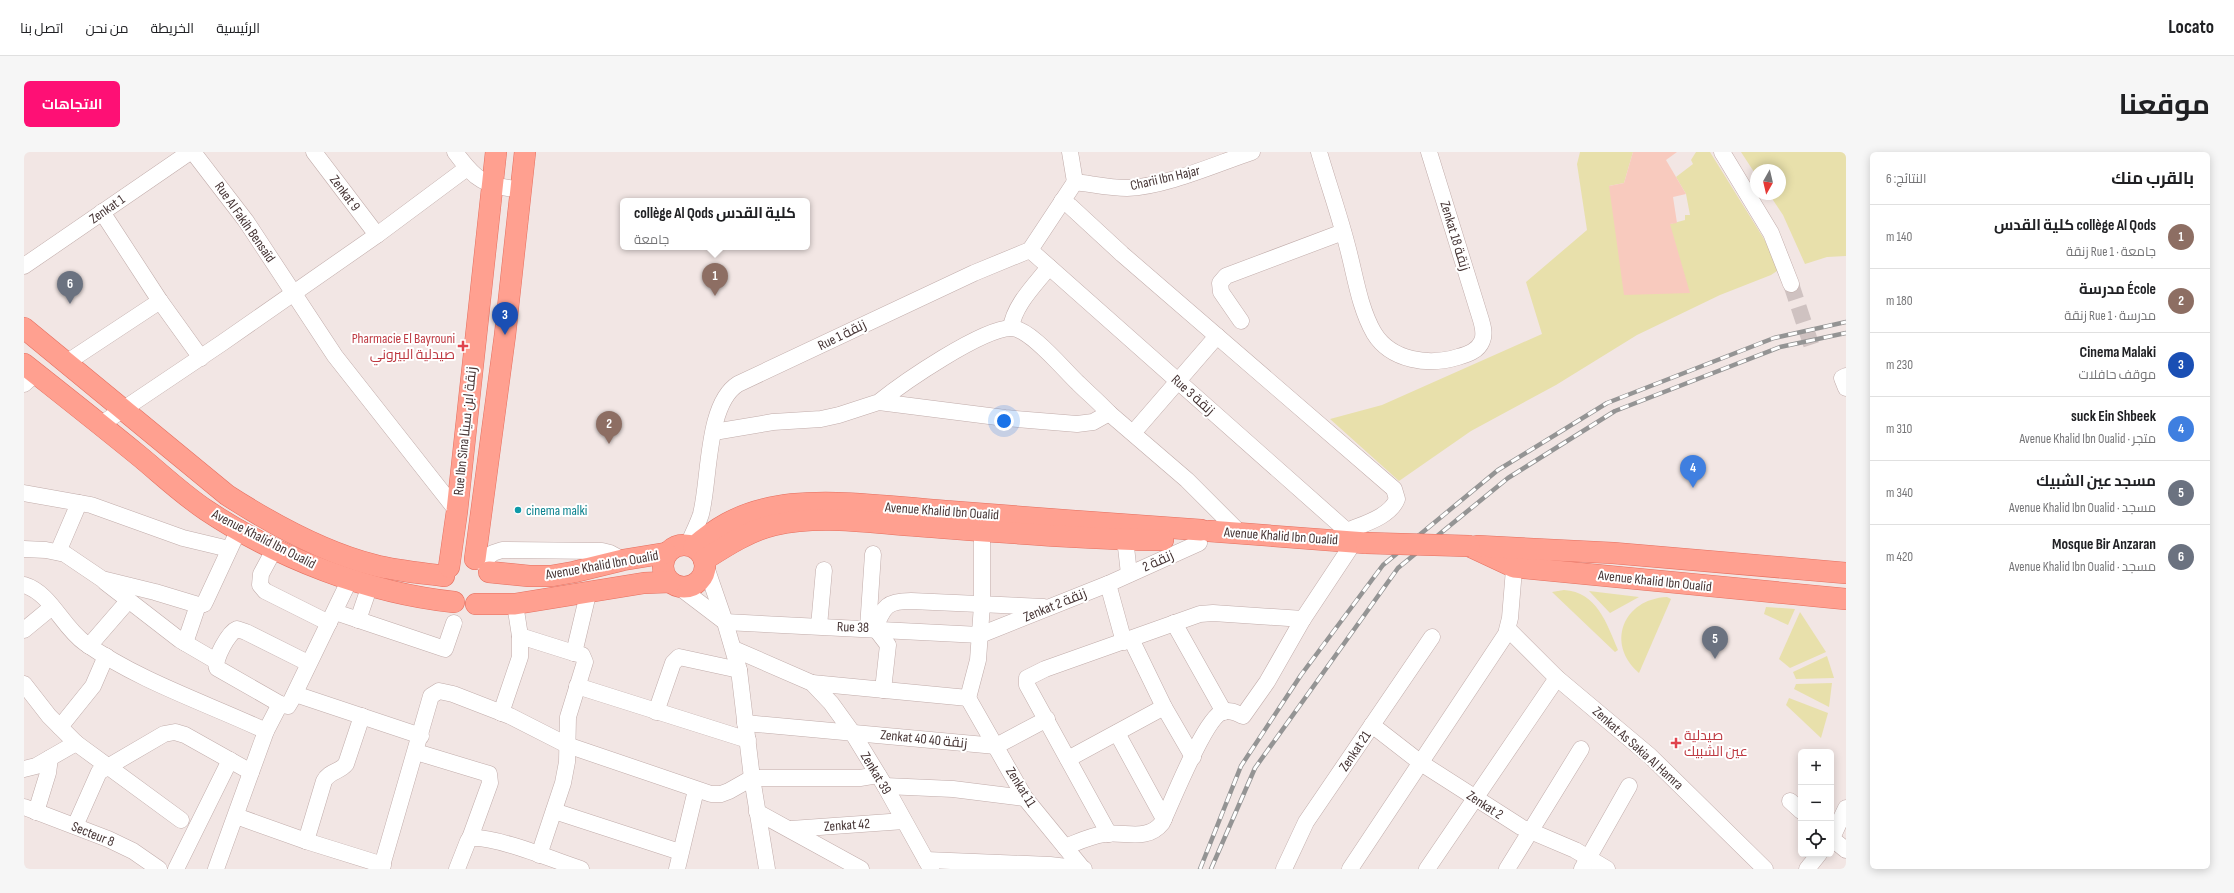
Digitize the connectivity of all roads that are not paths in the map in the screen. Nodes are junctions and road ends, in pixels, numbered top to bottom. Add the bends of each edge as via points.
1 (190, 152) edge
2 (193, 152) edge
3 (314, 152) edge
4 (455, 152) edge
5 (496, 152) edge
6 (525, 152) edge
7 (1070, 152) edge
8 (1252, 152) edge
9 (1319, 152) edge
10 (1429, 152) edge
11 (1722, 152) edge
12 (467, 168) junction
13 (1075, 182) junction
14 (492, 185) junction
15 (520, 190) junction
16 (1062, 201) junction
17 (102, 212) junction
18 (1343, 232) junction
19 (377, 235) junction
20 (1030, 250) junction
21 (24, 266) edge
22 (1049, 267) junction
23 (1791, 284) tunnel mouth
24 (294, 293) junction
25 (160, 301) junction
26 (1241, 321) dead end
27 (24, 328) edge
28 (1011, 328) junction
29 (1217, 336) junction
30 (201, 358) junction
31 (66, 363) junction
32 (28, 374) edge
33 (1846, 376) edge
34 (1178, 382) junction
35 (1846, 388) edge
36 (879, 402) junction
37 (123, 411) junction
38 (1109, 412) junction
39 (100, 425) junction
40 (714, 432) junction
41 (1133, 433) junction
42 (24, 493) edge
43 (79, 503) junction
44 (457, 511) junction
45 (239, 530) junction
46 (982, 531) junction
47 (1239, 532) junction
48 (1203, 538) junction
49 (1355, 538) junction
50 (1120, 540) junction
51 (275, 548) junction
52 (24, 549) edge
53 (229, 549) junction
54 (58, 552) junction
55 (666, 554) junction
56 (698, 554) junction
57 (873, 554) dead end
58 (1515, 557) junction
59 (482, 564) junction
60 (824, 570) dead end
61 (446, 571) junction
62 (1846, 573) edge
63 (1129, 574) junction
64 (350, 579) junction
65 (102, 580) junction
66 (675, 584) junction
67 (1108, 584) junction
68 (24, 585) edge
69 (370, 585) junction
70 (588, 594) junction
71 (1846, 599) edge
72 (128, 601) junction
73 (454, 602) junction
74 (476, 604) junction
75 (515, 604) junction
76 (198, 605) junction
77 (982, 605) junction
78 (52, 607) junction
79 (1052, 607) junction
80 (332, 618) junction
81 (1303, 619) junction
82 (358, 620) junction
83 (725, 622) junction
84 (454, 623) dead end
85 (1174, 623) junction
86 (819, 626) junction
87 (871, 628) junction
88 (1508, 629) junction
89 (24, 630) edge
90 (980, 635) junction
91 (520, 636) junction
92 (1432, 636) dead end
93 (1128, 640) junction
94 (185, 643) junction
95 (89, 646) junction
96 (734, 649) junction
97 (574, 653) junction
98 (106, 656) junction
99 (216, 661) junction
100 (308, 663) junction
101 (738, 670) junction
102 (1557, 678) junction
103 (812, 683) junction
104 (24, 684) edge
105 (577, 686) junction
106 (883, 690) junction
107 (294, 694) junction
108 (968, 698) junction
109 (280, 704) junction
110 (1164, 707) junction
111 (656, 712) junction
112 (1224, 712) junction
113 (501, 713) junction
114 (362, 716) junction
115 (1047, 719) junction
116 (745, 723) junction
117 (1372, 726) junction
118 (60, 727) junction
119 (266, 731) junction
120 (852, 732) junction
121 (1117, 732) junction
122 (421, 736) junction
123 (748, 740) junction
124 (76, 743) junction
125 (567, 745) junction
126 (996, 746) junction
127 (1581, 749) dead end
128 (416, 752) junction
129 (1193, 757) junction
130 (50, 758) junction
131 (1068, 759) junction
132 (230, 760) junction
133 (1421, 763) junction
134 (108, 768) junction
135 (24, 769) edge
136 (251, 772) junction
137 (752, 778) junction
138 (881, 781) junction
139 (1629, 786) dead end
140 (696, 790) junction
141 (1025, 798) junction
142 (1474, 798) junction
143 (1846, 808) edge
144 (30, 810) edge
145 (554, 811) junction
146 (757, 812) junction
147 (236, 816) junction
148 (1164, 819) junction
149 (181, 820) dead end
150 (904, 821) junction
151 (75, 826) junction
152 (791, 829) junction
153 (1531, 833) junction
154 (1834, 833) edge
155 (1109, 834) junction
156 (470, 838) junction
157 (306, 841) junction
158 (1834, 841) edge
159 (1065, 847) junction
160 (1846, 850) edge
161 (680, 852) junction
162 (539, 855) junction
163 (1817, 857) edge
164 (1586, 864) edge
165 (929, 865) edge
166 (382, 867) edge
167 (159, 869) edge
168 (176, 869) edge
169 (216, 869) edge
170 (457, 869) edge
171 (581, 869) edge
172 (677, 869) edge
173 (767, 869) edge
174 (861, 869) edge
175 (1083, 869) edge
176 (1284, 869) edge
177 (1350, 869) edge
178 (1427, 869) edge
179 (1507, 869) edge
180 (1607, 869) edge
181 (1765, 869) edge
182 (1807, 869) edge

1 - 17 street, Zenkat 1
2 - 24 street, Rue Al Fakih Bensaïd via 242,215
3 - 19 street, Zenkat 9
4 - 12 street
5 - 14 main road, Rue Ibn Sina زنقة ابن سينا
6 - 15 main road, Rue Ibn Sina زنقة ابن سينا
7 - 13 street
8 - 13 street, Charii Ibn Hajar via 1191,173 1128,188
9 - 18 street
10 - 18 street, Zenkat 18 زنقة via 1481,320 1484,334 1477,349 1465,355 1435,362 1412,360 1382,343 1373,331 1362,303
11 - 23 street via 1771,233
12 - 14 street via 473,176
12 - 19 street
13 - 16 street
14 - 15 street
14 - 44 main road, Rue Ibn Sina زنقة ابن سينا
15 - 59 main road, Rue Ibn Sina زنقة ابن سينا
16 - 20 street
16 - 29 street
17 - 21 street, Zenkat 1
17 - 25 street
18 - 26 street via 1226,276 1220,283 1221,292
19 - 24 street
20 - 22 street, Rue 3 زنقة
20 - 40 street, Rue 1 زنقة via 974,273 738,384 726,396
22 - 28 street via 1018,308
22 - 34 street, Rue 3 زنقة
24 - 30 street
24 - 44 street, Rue Al Fakih Bensaïd via 335,356
25 - 30 street
25 - 31 street
27 - 31 main road, Avenue Khalid Ibn Oualid
28 - 36 street via 947,355
28 - 38 street via 1019,330 1037,343
29 - 34 street
29 - 49 street via 1394,489 1397,499 1392,508
30 - 37 street
31 - 37 main road, Avenue Khalid Ibn Oualid
32 - 39 main road, Avenue Khalid Ibn Oualid
33 - 35 street via 1842,378
34 - 41 street
34 - 49 street, Rue 3 زنقة
36 - 38 street via 1018,420 1077,424 1093,422
36 - 40 street via 839,415 749,425
37 - 39 street
37 - 61 main road, Avenue Khalid Ibn Oualid via 227,495 273,522 356,559 389,568
38 - 41 street
39 - 45 main road, Avenue Khalid Ibn Oualid via 205,510
40 - 56 street, Rue 1 زنقة via 709,451
41 - 47 street via 1187,480
42 - 43 street
43 - 53 street via 120,514 183,538
43 - 54 street
44 - 61 main road, Rue Ibn Sina زنقة ابن سينا
45 - 51 main road, Avenue Khalid Ibn Oualid
45 - 53 street
46 - 50 main road, Avenue Khalid Ibn Oualid
46 - 56 main road, Avenue Khalid Ibn Oualid via 808,520 775,525
46 - 77 street
47 - 48 main road, Avenue Khalid Ibn Oualid
47 - 49 main road, Avenue Khalid Ibn Oualid
48 - 49 main road, Avenue Khalid Ibn Oualid via 1292,550
48 - 50 main road, Avenue Khalid Ibn Oualid
48 - 56 main road, Avenue Khalid Ibn Oualid via 889,507 797,504 766,509 726,522 708,534
48 - 63 street, زنقة 2
49 - 58 main road, Avenue Khalid Ibn Oualid, bridge via 1469,546
49 - 81 street
50 - 63 street, زنقة 2 via 1126,547
51 - 64 main road, Avenue Khalid Ibn Oualid
51 - 80 street via 261,574 260,585 265,590
52 - 54 street
53 - 76 street via 204,604
54 - 65 street via 81,563
55 - 56 main road via 677,546
55 - 59 main road, Avenue Khalid Ibn Oualid via 622,560 551,576 529,576
55 - 66 main road via 663,559 663,572
56 - 66 main road via 703,575 699,581 686,587
56 - 83 street
57 - 87 street
58 - 62 main road, Avenue Khalid Ibn Oualid via 1613,552
58 - 71 main road, Avenue Khalid Ibn Oualid
58 - 88 street
59 - 61 main road via 461,559
59 - 74 main road via 491,579 488,594
60 - 86 street
61 - 73 main road via 445,591
63 - 67 street, Zenkat 2 زنقة
64 - 69 main road, Avenue Khalid Ibn Oualid
64 - 80 street
65 - 72 street
65 - 76 street
66 - 70 main road, Avenue Khalid Ibn Oualid via 644,583
66 - 83 street
67 - 79 street, Zenkat 2 زنقة
67 - 93 street
68 - 78 street via 36,589
69 - 73 main road, Avenue Khalid Ibn Oualid via 399,594
69 - 82 street
70 - 75 main road, Avenue Khalid Ibn Oualid
70 - 97 street
72 - 94 street
72 - 95 street
73 - 74 main road via 469,606
74 - 75 main road, Avenue Khalid Ibn Oualid
75 - 91 street
76 - 94 street
77 - 79 street
77 - 87 street via 896,601 887,606
77 - 90 street
78 - 89 street
78 - 95 street
79 - 90 street, Zenkat 2 زنقة
80 - 82 street
80 - 100 street
81 - 85 street via 1208,613
81 - 112 street via 1267,682 1243,716
82 - 84 street via 444,649
83 - 86 street, Rue 38
83 - 96 street
85 - 93 street
85 - 112 street
86 - 87 street, Rue 38
87 - 90 street, Rue 38
87 - 106 street via 888,645
88 - 102 street, Zenkat As Sakia Al Hamra
88 - 133 street
90 - 108 street via 977,668
91 - 97 street
91 - 113 street via 520,657
92 - 117 street, Zenkat 21
93 - 110 street
93 - 115 street via 1045,669 1027,678 1027,685
94 - 99 street
95 - 98 street
96 - 101 street
96 - 103 street, Zenkat 39
97 - 105 street via 582,655 585,662
98 - 118 street via 93,686
98 - 119 street via 158,684
99 - 100 street via 230,633 236,629
99 - 109 street via 218,669
100 - 107 street
101 - 111 street via 679,657 673,663
101 - 116 street
102 - 142 street
102 - 181 street, Zenkat As Sakia Al Hamra via 1650,756
103 - 106 street, Zenkat 39
103 - 120 street, Zenkat 39 via 831,703
104 - 118 street
105 - 111 street
105 - 125 street via 568,718
106 - 108 street, Zenkat 39
107 - 109 street via 289,706
107 - 114 street
108 - 126 street, Zenkat 11
109 - 119 street
110 - 121 street
110 - 129 street
111 - 123 street
112 - 129 street via 1212,722
113 - 122 street via 449,692 435,692 431,696
113 - 125 street
114 - 122 street
114 - 157 street via 346,764 329,774 324,781
115 - 126 street
115 - 131 street
116 - 120 street, Zenkat 40 زنقة 40
116 - 123 street
117 - 133 street, Zenkat 2
117 - 176 street, Zenkat 21 via 1306,822
118 - 124 street
119 - 136 street
120 - 126 street, Zenkat 40 زنقة 40
120 - 138 street, Zenkat 39
121 - 131 street
121 - 148 street
122 - 128 street
123 - 137 street
124 - 130 street
124 - 134 street
125 - 140 street
125 - 145 street via 566,770
126 - 141 street, Zenkat 11
127 - 153 street
128 - 156 street via 489,774 490,783
128 - 166 street
129 - 148 street
130 - 135 street via 29,770
130 - 144 street via 48,773
131 - 155 street
132 - 134 street via 185,735 169,732
132 - 136 street
132 - 168 street
133 - 142 street, Zenkat 2
133 - 177 street
134 - 149 street
134 - 151 street via 99,772
136 - 147 street
137 - 138 street via 860,778
137 - 140 street via 721,794
137 - 146 street
138 - 141 street
138 - 150 street, Zenkat 39
139 - 164 street
140 - 161 street
141 - 159 street, Zenkat 11
142 - 153 street, Zenkat 2
142 - 178 street
143 - 154 street
144 - 151 street, Secteur 8
145 - 161 street
145 - 162 street
146 - 152 street
146 - 173 street
147 - 157 street
147 - 169 street
148 - 155 street via 1157,829 1146,834
150 - 152 street, Zenkat 42
150 - 165 street, Zenkat 39
151 - 167 street, Secteur 8 via 108,838
152 - 174 street
153 - 164 street, Zenkat 2 via 1575,850
153 - 179 street
155 - 159 street
156 - 162 street via 483,838
156 - 170 street
157 - 166 street
158 - 160 street
159 - 175 street, Zenkat 11
161 - 172 street
162 - 171 street
163 - 182 street
164 - 180 street, Zenkat 2
165 - 175 street via 1043,865

